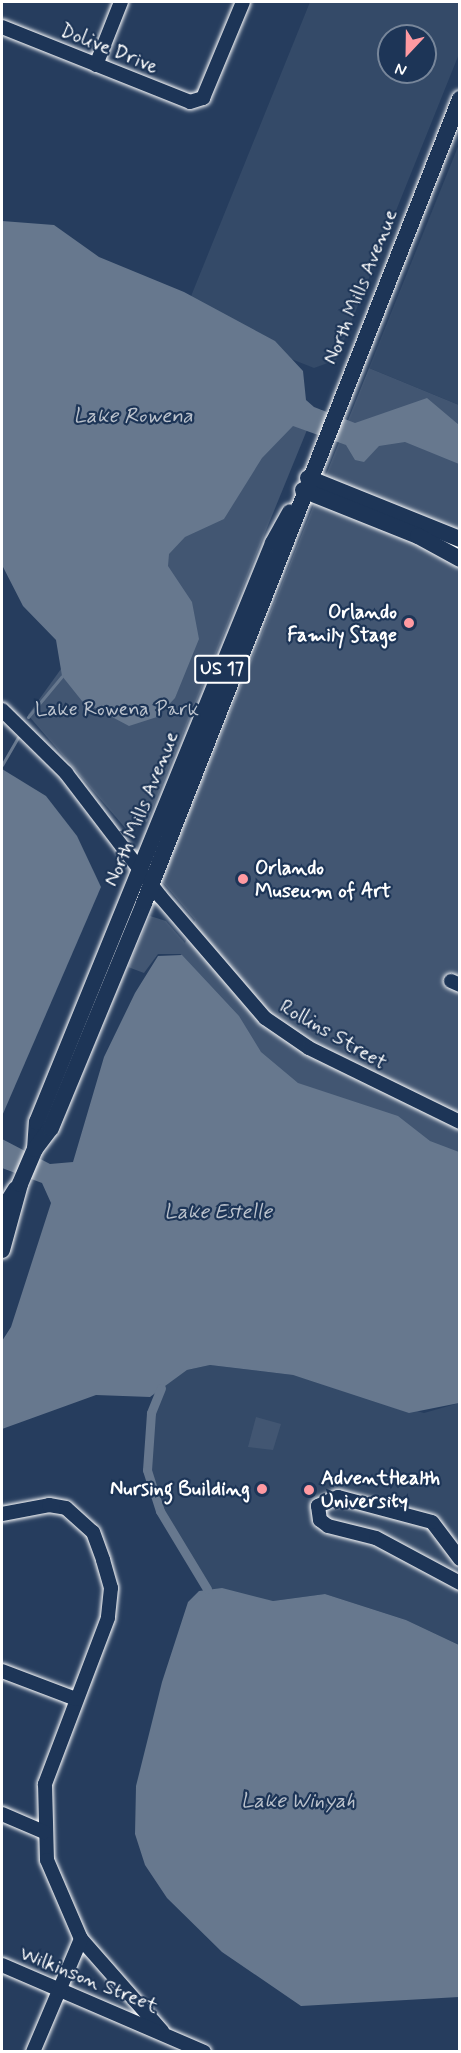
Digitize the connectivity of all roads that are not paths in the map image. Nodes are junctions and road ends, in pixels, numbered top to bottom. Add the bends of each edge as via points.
1 (121, 2) edge
2 (243, 2) edge
3 (2, 27) edge
4 (96, 65) junction
5 (459, 99) edge
6 (305, 484) junction
7 (459, 539) edge
8 (459, 558) edge
9 (2, 710) edge
10 (140, 871) junction
11 (151, 885) junction
12 (459, 1122) edge
13 (35, 1149) junction
14 (20, 1184) junction
15 (2, 1211) edge
16 (2, 1250) edge
17 (2, 1514) edge
18 (459, 1559) edge
19 (458, 1578) edge
20 (2, 1671) edge
21 (76, 1699) junction
22 (2, 1814) edge
23 (44, 1832) junction
24 (81, 1939) junction
25 (2, 1965) edge
26 (59, 1990) junction
27 (162, 2031) junction
28 (33, 2052) edge
29 (204, 2052) edge

1 - 4 street
2 - 4 street, Dolive Drive via 203,98 190,102
3 - 4 street, Dolive Drive
5 - 6 main road, North Mills Avenue / US 17
6 - 7 main road
6 - 8 main road
6 - 10 main road, North Mills Avenue / US 17 via 273,543
6 - 11 main road, North Mills Avenue / US 17 via 286,550
9 - 10 street, Rollins Street via 66,773
10 - 11 street, Rollins Street
10 - 13 main road, North Mills Avenue / US 17 via 37,1122
11 - 12 street, Rollins Street via 265,1018 319,1053
11 - 13 main road, North Mills Avenue / US 17 via 51,1128
13 - 14 main road, North Mills Avenue / US 17
14 - 15 main road, North Mills Avenue / US 17
14 - 16 main road, North Mills Avenue / US 17
17 - 21 street, Wilkinson Street via 49,1505 66,1508 93,1532 111,1588 108,1618
18 - 19 street via 432,1522 338,1497 318,1506 320,1520 328,1526 376,1538
20 - 21 street
21 - 23 street, Wilkinson Street via 45,1784
22 - 23 street
23 - 24 street, Wilkinson Street via 47,1860
24 - 26 street
24 - 27 street, Wilkinson Street
25 - 26 street, Wilkinson Street
26 - 27 street, Wilkinson Street
26 - 28 street
27 - 29 street, Wilkinson Street

